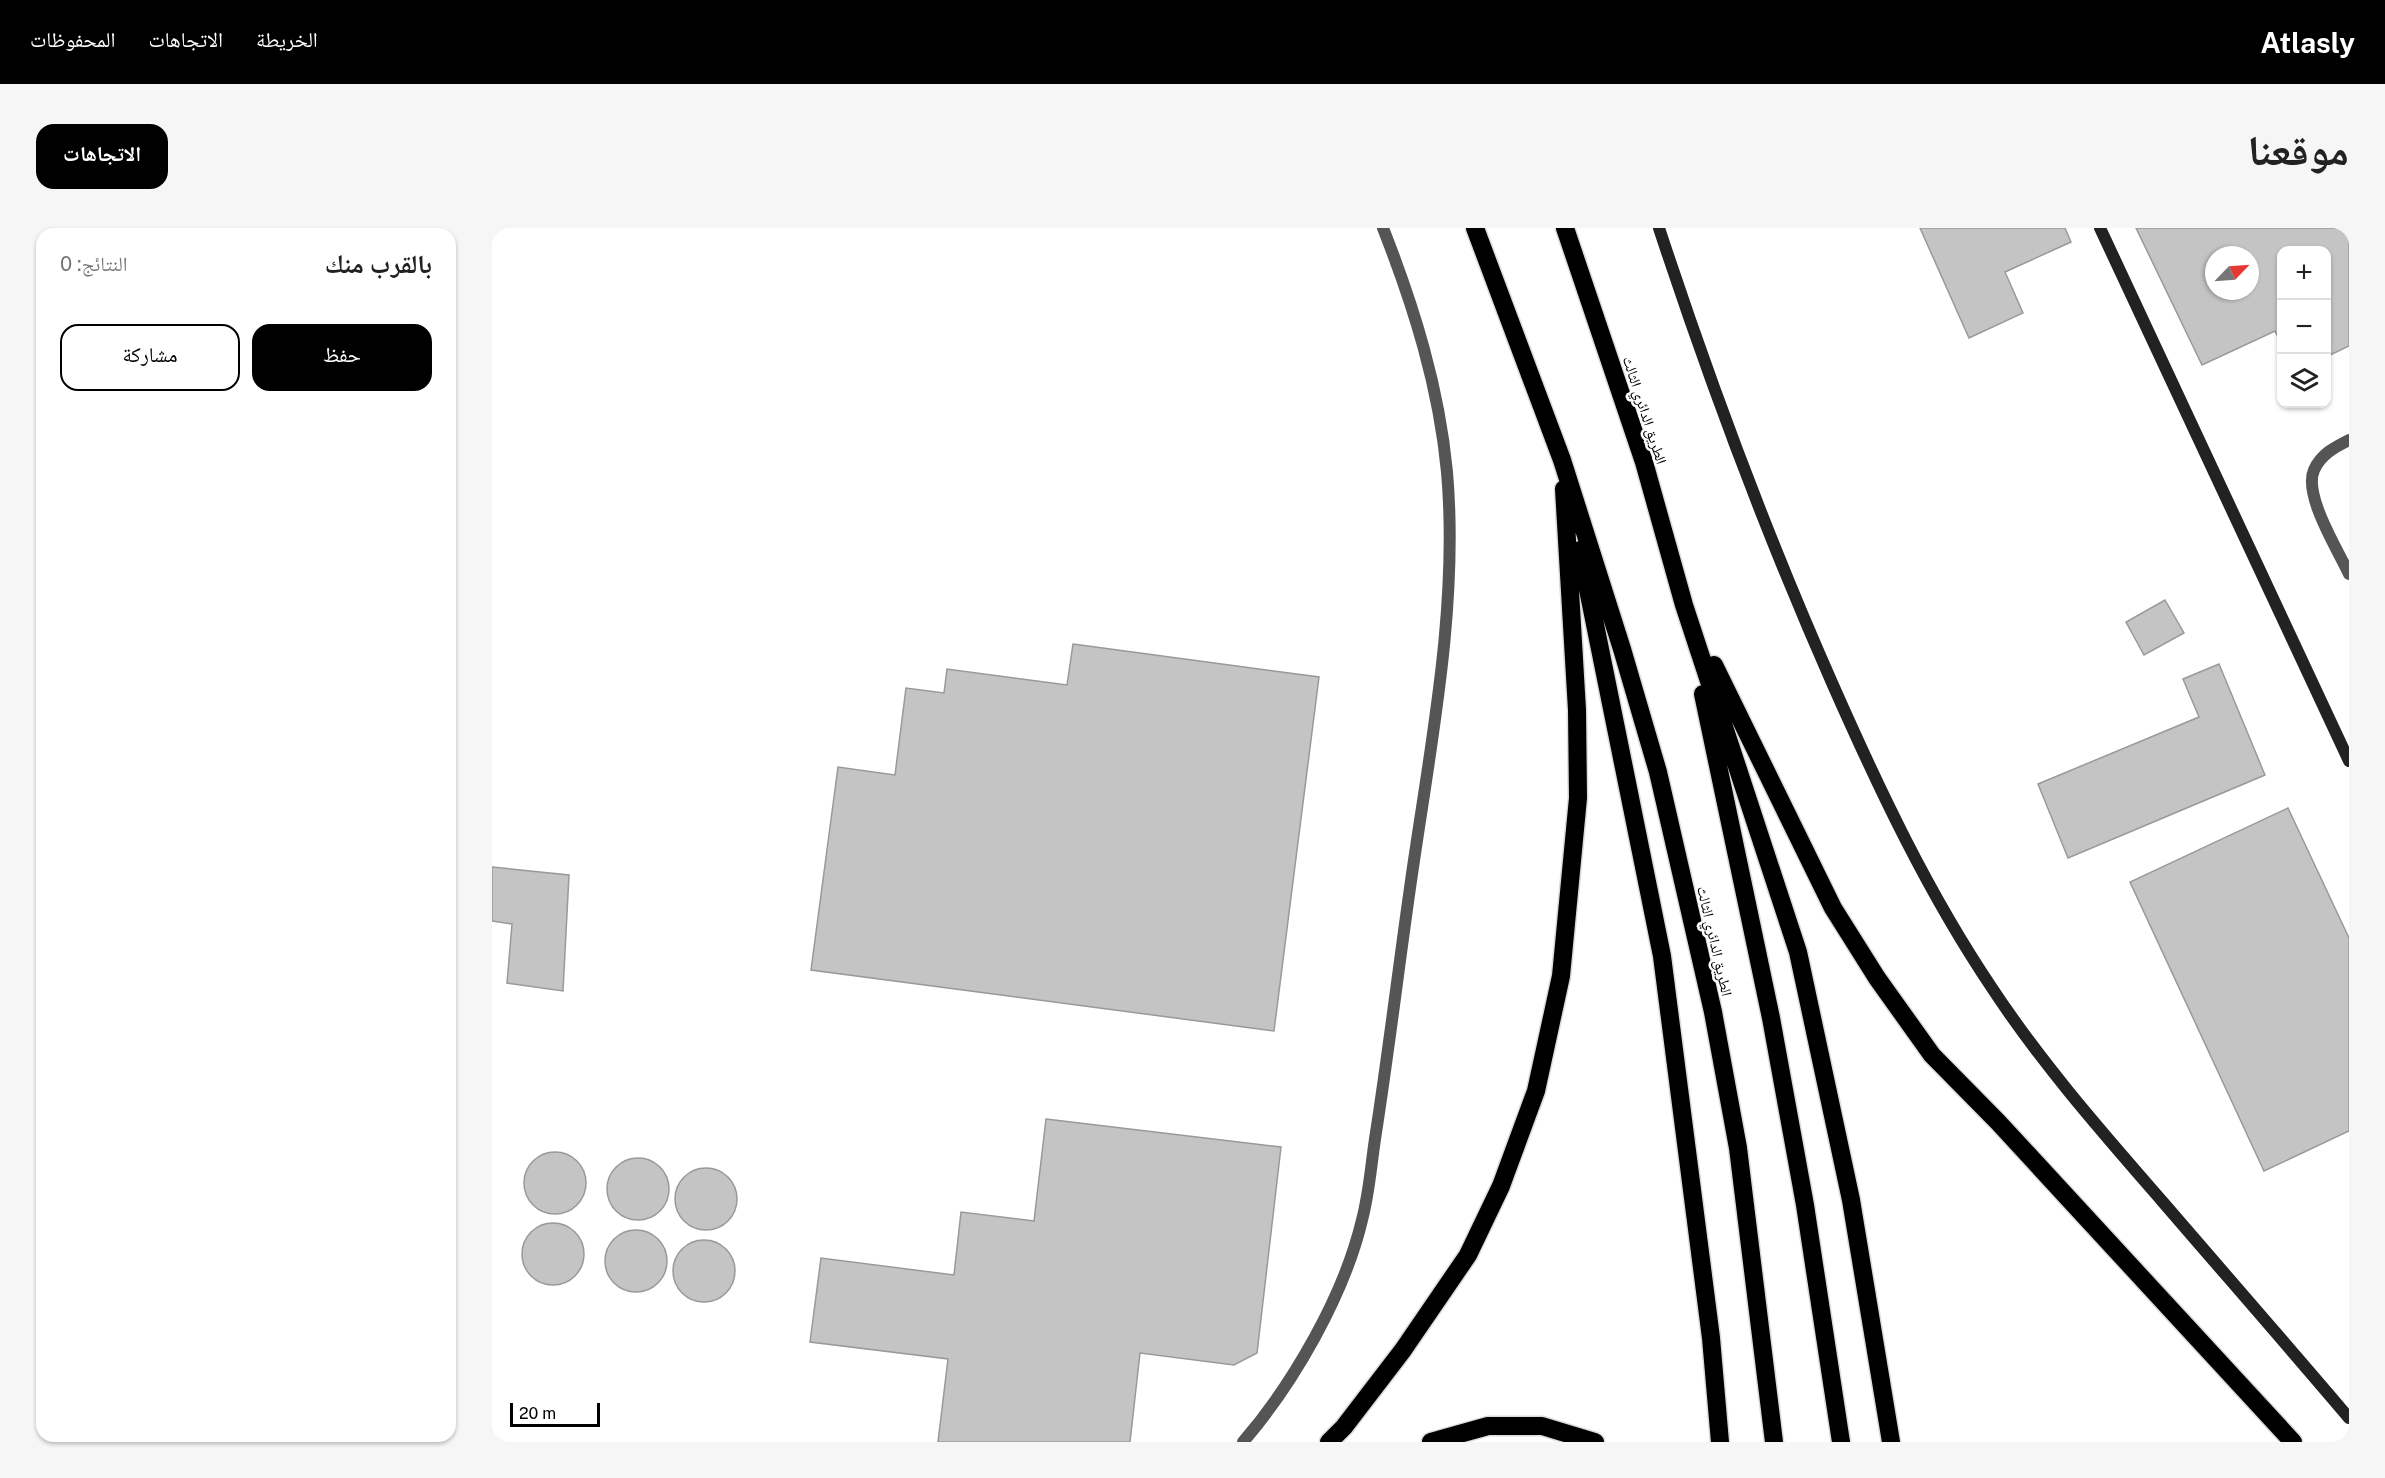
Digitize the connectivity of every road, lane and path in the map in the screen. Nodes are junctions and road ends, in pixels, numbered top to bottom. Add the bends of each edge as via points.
1 (1383, 228) edge
2 (1475, 228) edge
3 (1565, 228) edge
4 (1659, 228) edge
5 (2100, 228) edge
6 (2349, 440) edge
7 (1562, 460) junction
8 (2349, 574) edge
9 (1684, 605) junction
10 (2349, 761) edge
11 (2349, 1418) edge
12 (1243, 1442) edge
13 (1329, 1442) edge
14 (1431, 1442) edge
15 (1595, 1442) edge
16 (1720, 1442) edge
17 (1774, 1442) edge
18 (1841, 1442) edge
19 (1891, 1442) edge
20 (2293, 1442) edge

1 - 12 street via 1419,325 1441,424 1450,521 1447,612 1362,1221 1348,1264 1309,1347
2 - 7 highway, الطريق الدائري الثالث
3 - 9 highway, الطريق الدائري الثالث via 1640,451
4 - 11 street via 1727,425 1802,615 1890,809 1950,922 2005,1007 2088,1115
5 - 10 street
6 - 8 street via 2328,451 2314,470 2312,494
7 - 13 highway via 1577,710 1578,798 1561,976 1536,1091 1501,1186 1468,1255 1403,1350
7 - 16 highway, الطريق الدائري الثالث via 1662,956
7 - 17 highway, الطريق الدائري الثالث via 1658,772 1713,1012 1738,1148
9 - 18 highway, الطريق الدائري الثالث via 1771,1018 1805,1205
9 - 19 highway, الطريق الدائري الثالث via 1807,986 1851,1200
9 - 20 highway via 1833,908 1932,1055
14 - 15 highway via 1488,1426 1542,1426

